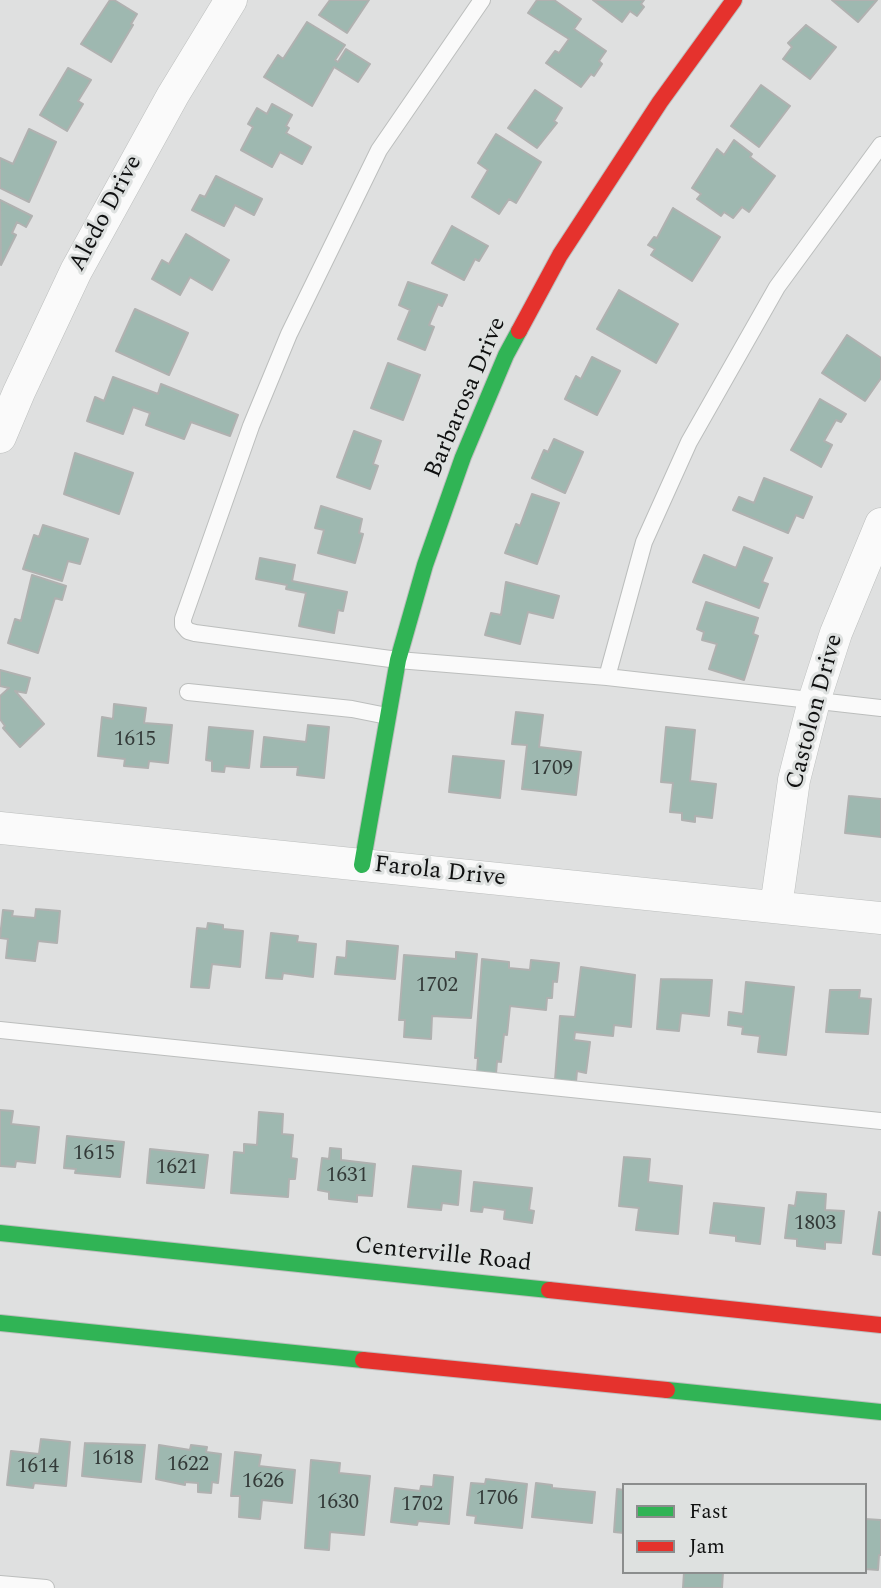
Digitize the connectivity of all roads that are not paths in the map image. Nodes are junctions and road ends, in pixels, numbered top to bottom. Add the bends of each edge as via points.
1 (231, 0) edge
2 (482, 0) edge
3 (734, 0) edge
4 (881, 145) edge
5 (0, 437) edge
6 (881, 524) edge
7 (398, 660) junction
8 (607, 677) junction
9 (188, 692) dead end
10 (814, 701) junction
11 (881, 708) edge
12 (387, 716) junction
13 (0, 828) edge
14 (362, 865) junction
15 (776, 907) junction
16 (881, 918) edge
17 (0, 1030) edge
18 (881, 1121) edge
19 (0, 1233) edge
20 (0, 1323) edge
21 (881, 1325) edge
22 (881, 1412) edge
23 (0, 1584) edge
24 (46, 1588) edge

1 - 5 street, Aledo Drive via 76,271
2 - 7 lane via 379,150 295,322 251,426 183,620 188,631 195,633
3 - 7 street, Barbarosa Drive via 559,255 506,355 463,457
4 - 8 lane via 776,288 690,442 644,542
6 - 10 street, Castolon Drive
7 - 8 lane
7 - 12 street, Barbarosa Drive
8 - 10 lane
9 - 12 lane
10 - 11 lane
10 - 15 street, Castolon Drive via 794,780
12 - 14 street, Barbarosa Drive
13 - 14 street, Farola Drive
14 - 15 street, Farola Drive
15 - 16 street, Farola Drive
17 - 18 lane
19 - 21 street, Centerville Road
20 - 22 street
23 - 24 lane

